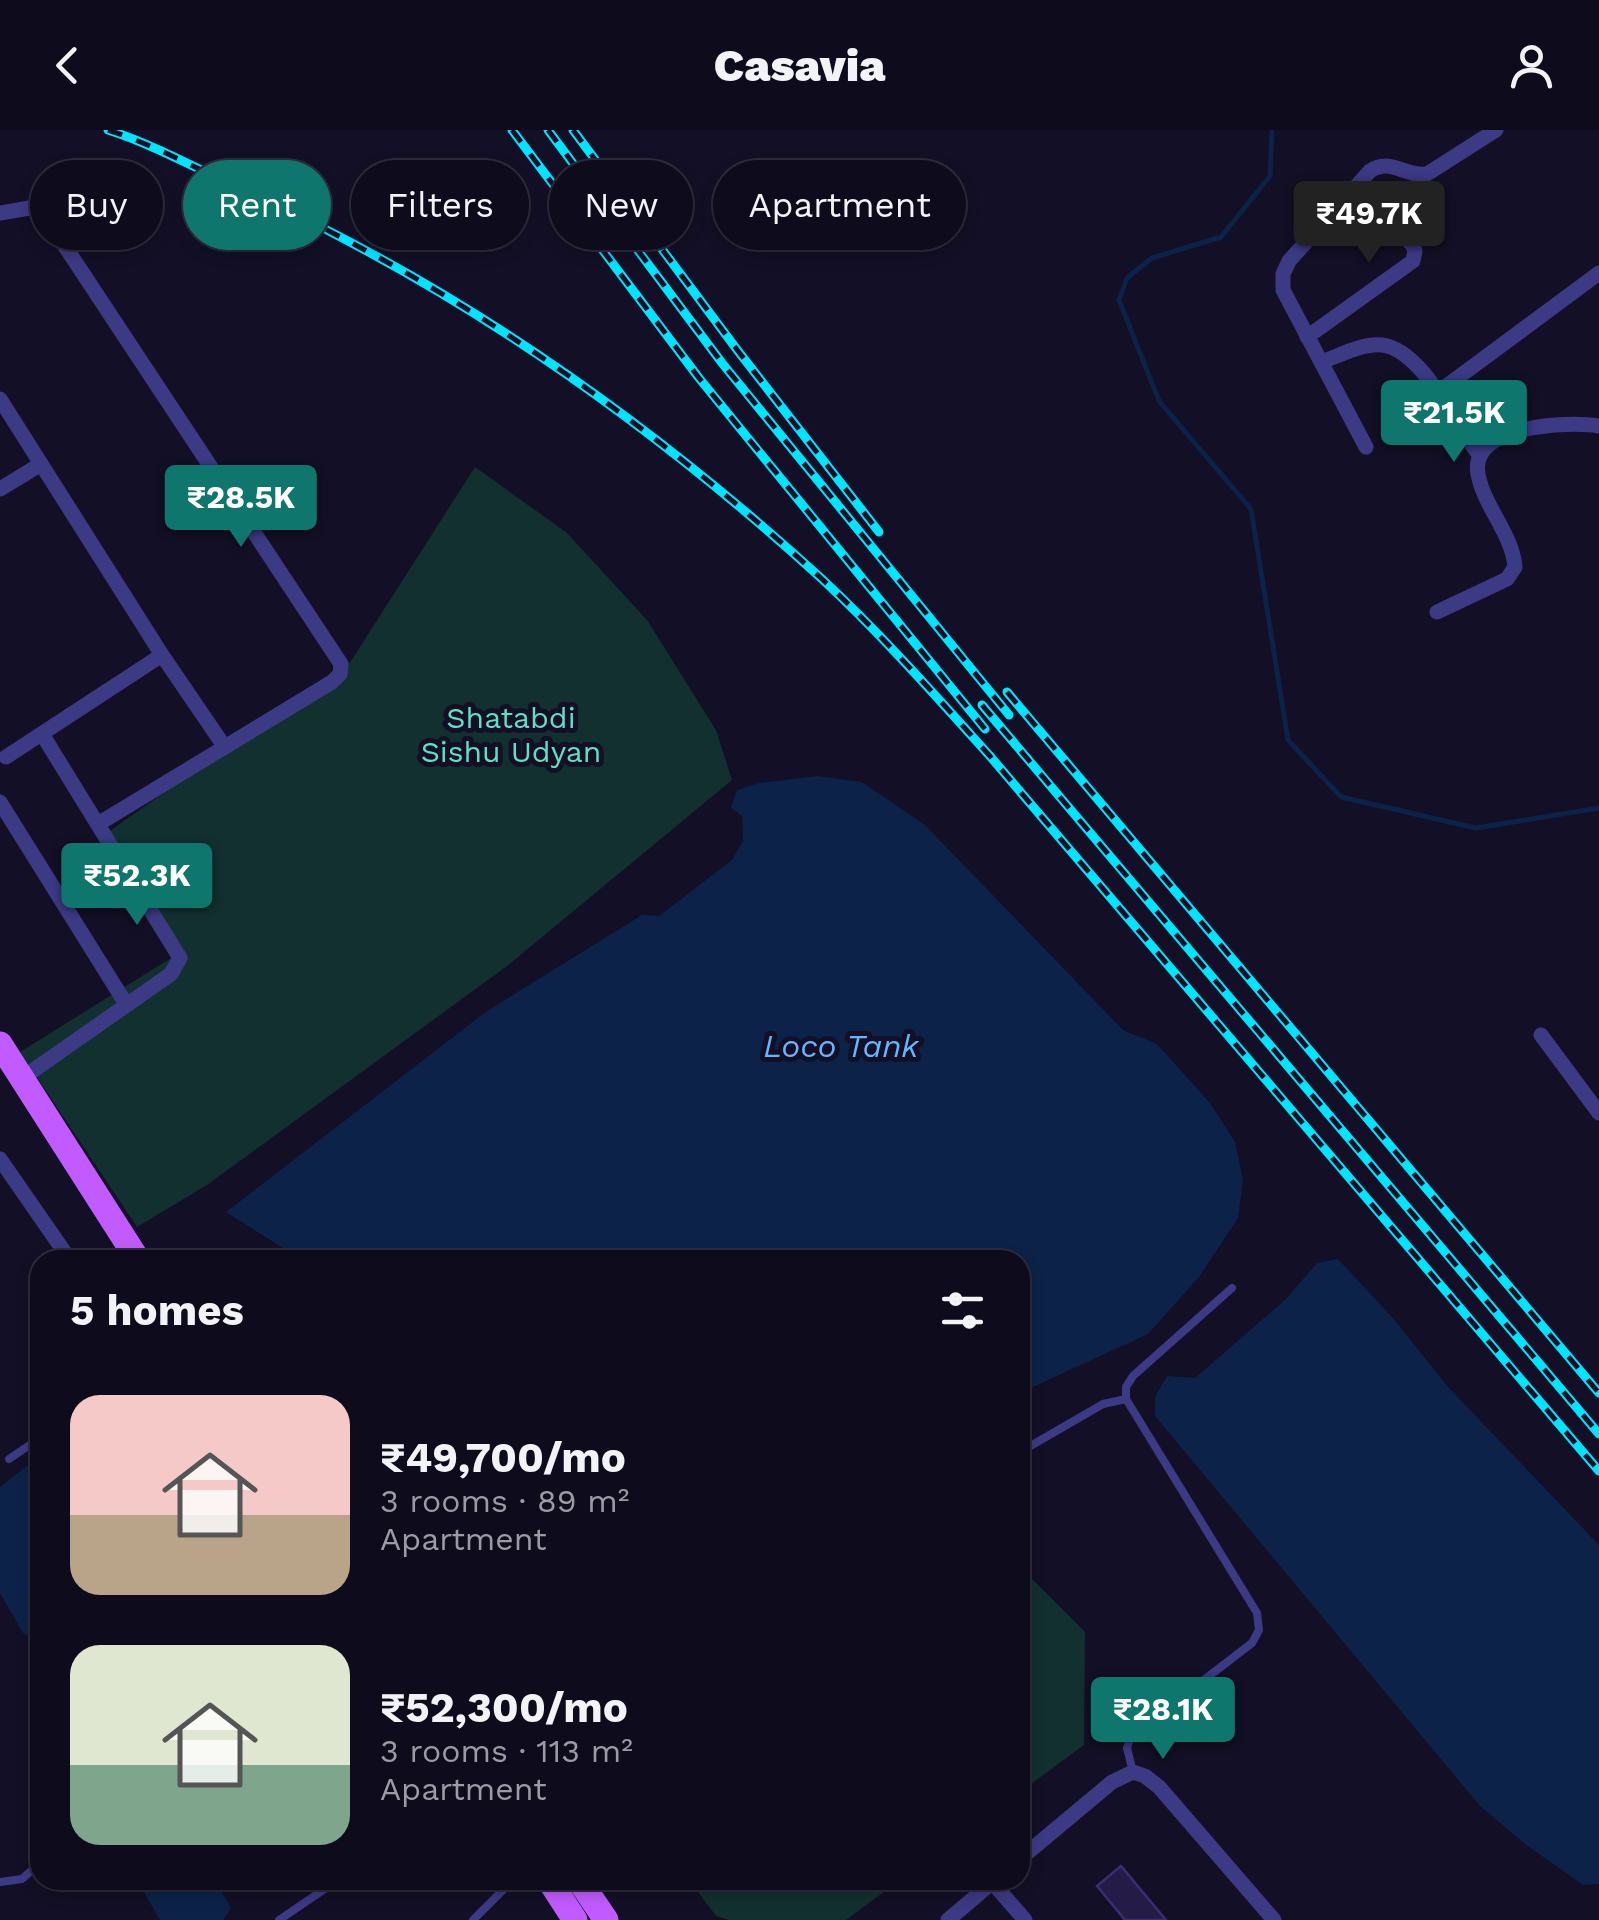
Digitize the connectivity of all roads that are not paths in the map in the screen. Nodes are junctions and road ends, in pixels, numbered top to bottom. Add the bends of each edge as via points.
1 (1496, 130) edge
2 (1351, 191) junction
3 (0, 212) edge
4 (1599, 272) edge
5 (1307, 336) junction
6 (1321, 362) junction
7 (1438, 393) junction
8 (0, 399) edge
9 (1599, 426) edge
10 (1366, 448) dead end
11 (1480, 456) junction
12 (42, 464) junction
13 (0, 490) edge
14 (1437, 612) dead end
15 (162, 656) junction
16 (42, 734) junction
17 (224, 746) junction
18 (2, 756) edge
19 (0, 802) edge
20 (98, 824) junction
21 (126, 1004) junction
22 (1542, 1035) dead end
23 (0, 1044) edge
24 (21, 1079) junction
25 (1599, 1112) edge
26 (0, 1159) edge
27 (63, 1250) edge
28 (132, 1250) edge
29 (1232, 1288) dead end
30 (1126, 1399) junction
31 (30, 1445) edge
32 (1030, 1446) edge
33 (8, 1459) dead end
34 (1133, 1772) junction
35 (1030, 1851) edge
36 (30, 1872) edge
37 (0, 1882) edge
38 (323, 1890) edge
39 (502, 1890) edge
40 (555, 1890) edge
41 (586, 1890) edge
42 (983, 1890) edge
43 (1001, 1890) edge
44 (279, 1920) edge
45 (472, 1920) edge
46 (575, 1920) edge
47 (606, 1920) edge
48 (948, 1920) edge
49 (1025, 1920) edge
50 (1274, 1920) edge

1 - 2 street via 1426,174 1380,164
2 - 5 street via 1283,274 1283,290
2 - 5 street via 1412,244 1413,261
3 - 17 street via 35,207 43,213 341,664 332,682
4 - 7 street
5 - 6 street
6 - 7 street via 1382,345 1416,364
6 - 10 street
7 - 11 street
8 - 12 street
9 - 11 street via 1544,424 1507,435
11 - 14 street via 1480,485 1515,567 1507,580
12 - 13 street
12 - 15 street
15 - 16 street
15 - 17 street
16 - 18 street
16 - 20 street
17 - 20 street
19 - 21 street
20 - 21 street via 180,958 171,974
21 - 24 street
22 - 25 street
23 - 24 main road
24 - 28 main road
26 - 27 street
29 - 30 lane via 1133,1376
30 - 32 lane via 1094,1409
30 - 34 lane via 1257,1614 1259,1630 1252,1644 1131,1736
31 - 33 lane
34 - 35 street
34 - 50 street via 1159,1787
36 - 37 lane
38 - 44 lane
39 - 45 lane
40 - 46 main road
41 - 47 main road
42 - 48 street
43 - 49 street

